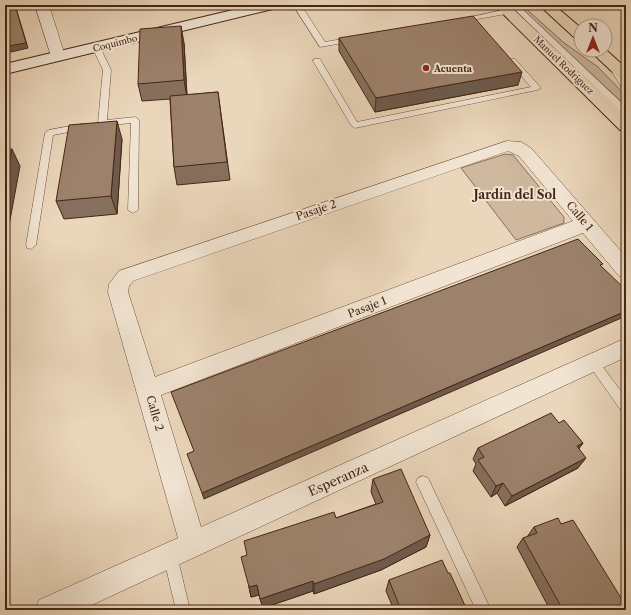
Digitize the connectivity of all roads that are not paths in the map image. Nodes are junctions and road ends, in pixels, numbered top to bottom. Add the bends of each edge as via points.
1 (42, 5) edge
2 (272, 5) edge
3 (297, 5) edge
4 (546, 5) edge
5 (254, 7) edge
6 (508, 7) edge
7 (450, 22) edge
8 (573, 29) edge
9 (359, 39) edge
10 (96, 47) junction
11 (504, 53) edge
12 (58, 56) junction
13 (606, 58) edge
14 (317, 61) dead end
15 (611, 63) junction
16 (5, 69) edge
17 (626, 76) edge
18 (626, 88) edge
19 (626, 112) edge
20 (102, 123) junction
21 (626, 126) edge
22 (515, 146) joint
23 (133, 210) dead end
24 (586, 224) junction
25 (31, 245) dead end
26 (626, 272) edge
27 (120, 281) joint
28 (626, 347) edge
29 (593, 362) junction
30 (148, 390) junction
31 (626, 408) edge
32 (423, 482) dead end
33 (181, 550) junction
34 (50, 610) edge
35 (183, 610) edge
36 (484, 610) edge

1 - 12 street
2 - 5 street, Coquimbo
3 - 9 lane via 323,45
4 - 8 main road
5 - 10 street, Coquimbo
6 - 7 lane via 474,21
6 - 19 lane
6 - 21 main road, Manuel Rodríguez
10 - 12 street, Coquimbo
10 - 20 lane via 107,70
11 - 14 lane via 537,88 354,125
12 - 16 street, Coquimbo
13 - 15 main road
15 - 17 main road
15 - 18 lane
20 - 23 lane via 135,120
20 - 25 lane via 49,132
22 - 24 street, Calle 1 via 525,152
22 - 27 street, Pasaje 2 via 504,146 130,274
24 - 26 street, Calle 1
24 - 30 street, Pasaje 1
27 - 30 street, Calle 2 via 118,292
28 - 29 street, Esperanza
29 - 31 lane
29 - 33 street, Esperanza
30 - 33 street, Calle 2
32 - 36 lane
33 - 34 street, Esperanza
33 - 35 lane

